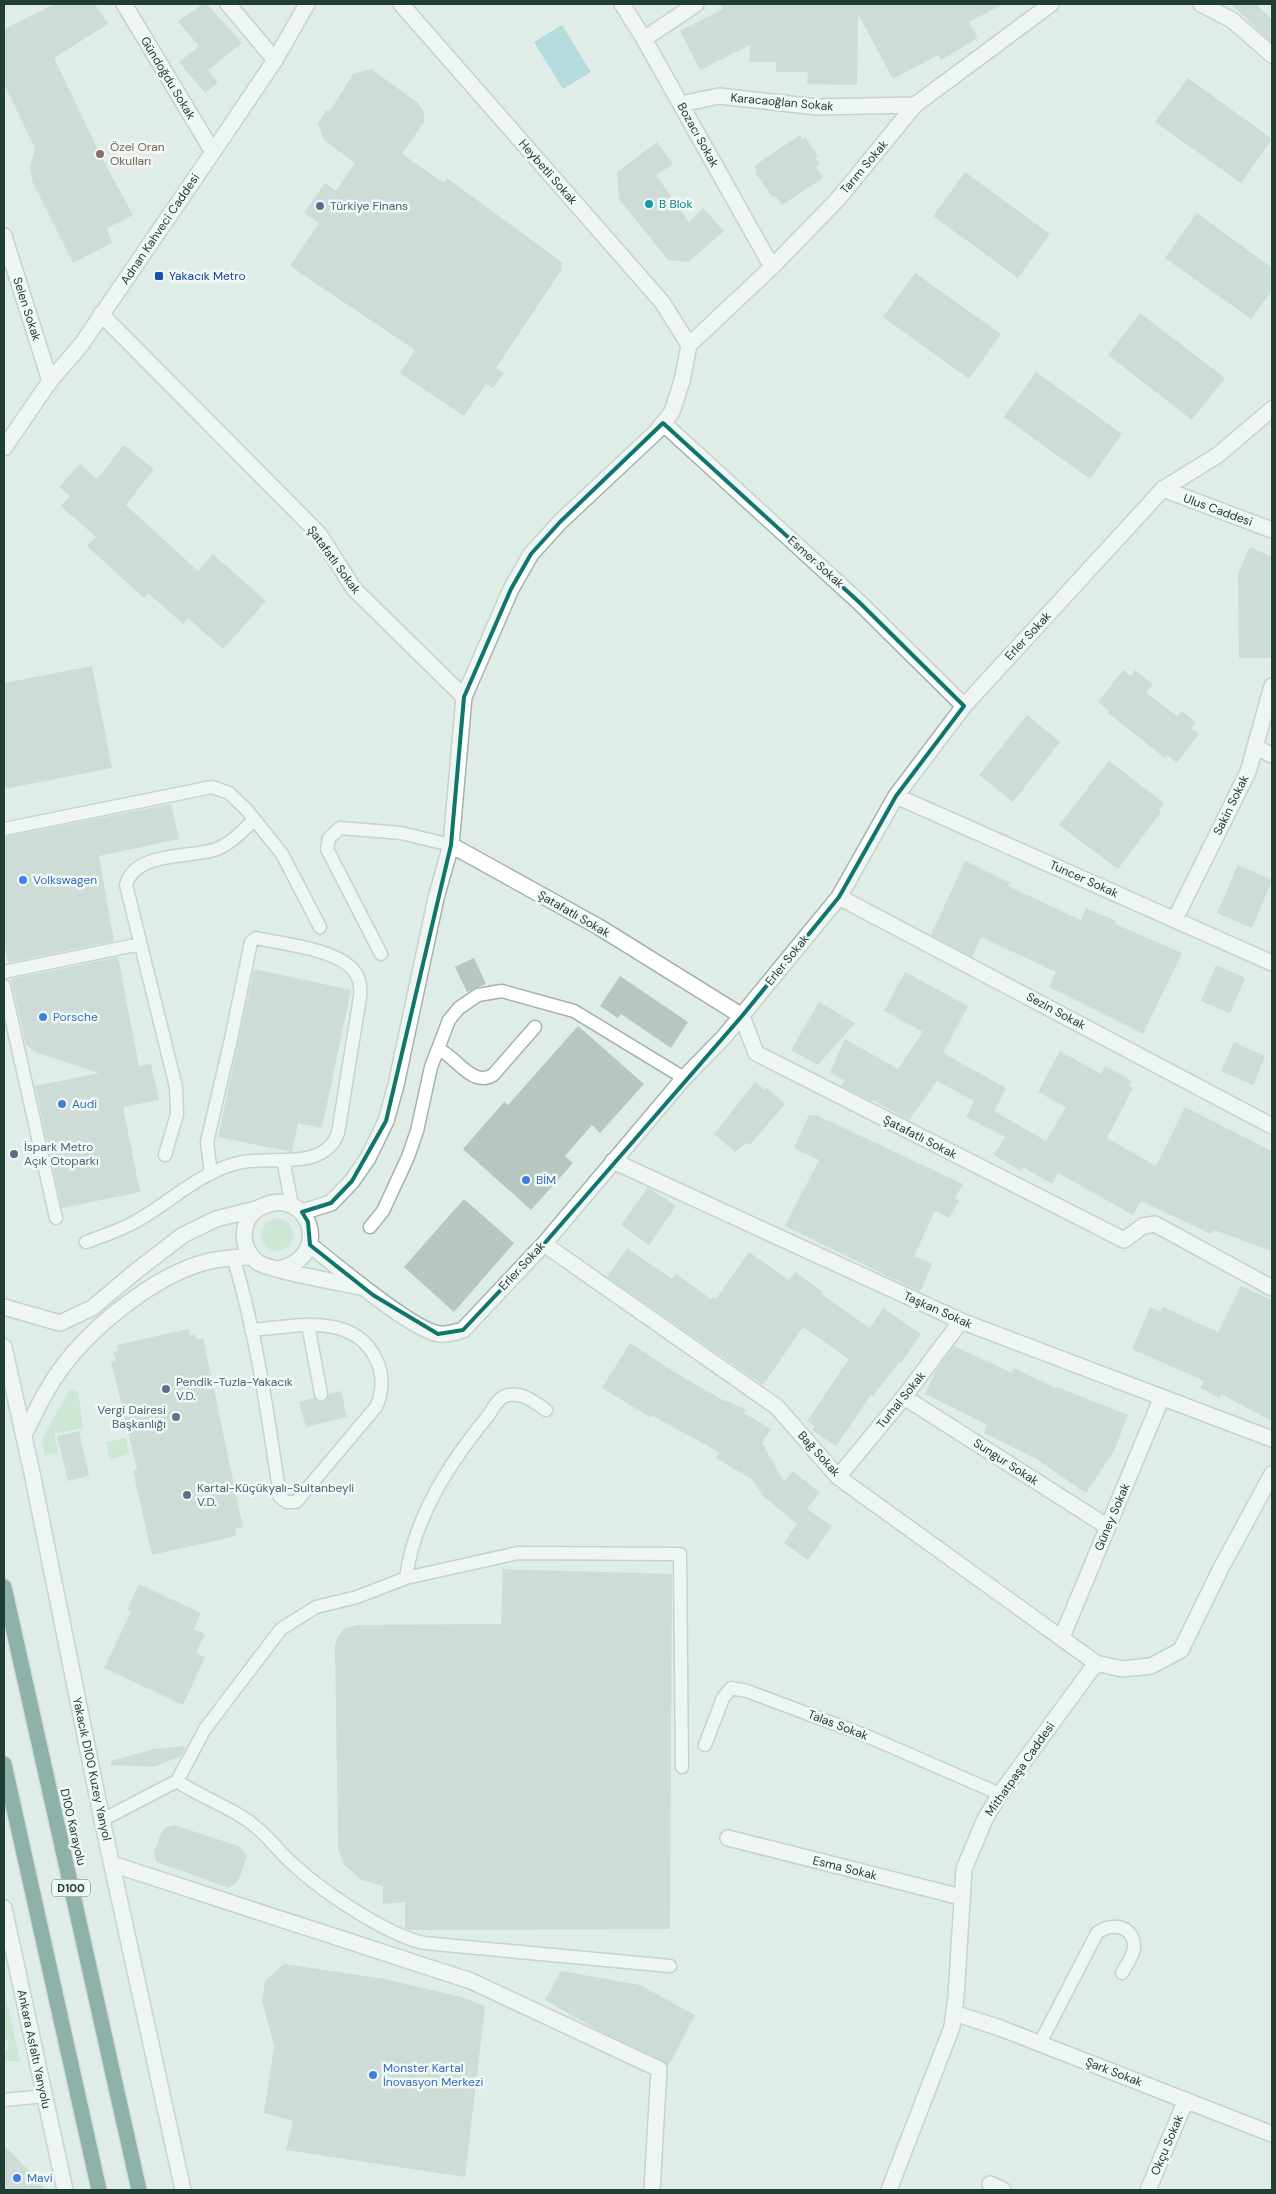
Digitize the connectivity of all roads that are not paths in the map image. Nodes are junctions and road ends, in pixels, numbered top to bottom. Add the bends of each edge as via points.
1 (124, 4) edge
2 (228, 4) edge
3 (307, 4) edge
4 (401, 4) edge
5 (622, 4) edge
6 (696, 4) edge
7 (1051, 4) edge
8 (1201, 4) edge
9 (644, 38) junction
10 (1272, 55) edge
11 (274, 60) junction
12 (681, 104) junction
13 (915, 106) junction
14 (212, 152) junction
15 (4, 236) edge
16 (772, 267) junction
17 (102, 314) junction
18 (689, 345) junction
19 (50, 381) junction
20 (1272, 408) edge
21 (663, 423) junction
22 (4, 448) edge
23 (1163, 489) junction
24 (1272, 530) edge
25 (1272, 686) edge
26 (464, 697) junction
27 (964, 706) junction
28 (1255, 748) junction
29 (1272, 755) edge
30 (896, 796) junction
31 (254, 820) junction
32 (4, 829) edge
33 (451, 845) junction
34 (839, 897) junction
35 (1175, 919) junction
36 (320, 926) dead end
37 (140, 944) junction
38 (381, 954) dead end
39 (1272, 963) edge
40 (4, 972) edge
41 (4, 986) edge
42 (742, 1016) junction
43 (535, 1027) dead end
44 (438, 1049) junction
45 (684, 1078) junction
46 (1272, 1126) edge
47 (166, 1155) dead end
48 (283, 1160) junction
49 (614, 1160) junction
50 (211, 1174) junction
51 (256, 1209) junction
52 (297, 1209) junction
53 (56, 1218) dead end
54 (370, 1227) dead end
55 (86, 1242) dead end
56 (544, 1244) junction
57 (310, 1245) junction
58 (233, 1257) junction
59 (252, 1257) junction
60 (280, 1269) junction
61 (364, 1288) junction
62 (1272, 1288) edge
63 (4, 1307) edge
64 (961, 1322) junction
65 (308, 1325) junction
66 (251, 1330) junction
67 (4, 1347) edge
68 (321, 1394) dead end
69 (904, 1397) junction
70 (1162, 1397) junction
71 (546, 1410) dead end
72 (24, 1435) junction
73 (1272, 1439) edge
74 (1272, 1474) edge
75 (838, 1477) junction
76 (1108, 1527) junction
77 (406, 1578) junction
78 (4, 1587) edge
79 (1062, 1637) junction
80 (1096, 1663) junction
81 (705, 1745) dead end
82 (4, 1764) edge
83 (682, 1768) dead end
84 (176, 1782) junction
85 (1000, 1794) junction
86 (102, 1820) junction
87 (728, 1838) dead end
88 (112, 1864) junction
89 (961, 1898) junction
90 (4, 1908) edge
91 (670, 1966) dead end
92 (1122, 1973) dead end
93 (954, 2012) junction
94 (1040, 2043) junction
95 (45, 2096) junction
96 (4, 2100) edge
97 (1186, 2100) junction
98 (1272, 2134) edge
99 (65, 2190) edge
100 (99, 2190) edge
101 (139, 2190) edge
102 (183, 2190) edge
103 (652, 2190) edge
104 (889, 2190) edge
105 (1148, 2190) edge

1 - 14 street, Gündoğdu Sokak
2 - 11 street
3 - 11 street, Adnan Kahveci Caddesi
4 - 18 street, Heybetli Sokak via 662,302
5 - 9 street, Bozacı Sokak
6 - 9 street
7 - 13 street, Tarım Sokak
8 - 10 street via 1232,20
9 - 12 street, Bozacı Sokak
11 - 14 street, Adnan Kahveci Caddesi
12 - 13 street, Karacaoğlan Sokak via 719,96 817,107
12 - 16 street, Bozacı Sokak
13 - 16 street, Tarım Sokak via 838,199
14 - 17 street, Adnan Kahveci Caddesi
15 - 19 street, Selen Sokak
16 - 18 street, Tarım Sokak
17 - 19 street, Adnan Kahveci Caddesi
17 - 26 street, Şatafatlı Sokak via 319,534 354,589
18 - 21 street via 672,412
19 - 22 street, Adnan Kahveci Caddesi
20 - 23 street, Erler Sokak via 1218,455
21 - 26 street via 531,554 511,589
21 - 27 street, Esmer Sokak via 859,602
23 - 24 street, Ulus Caddesi
23 - 27 street, Erler Sokak
25 - 28 street, Sakin Sokak
26 - 33 street
27 - 30 street, Erler Sokak
28 - 29 street
28 - 35 street, Sakin Sokak via 1248,772
30 - 34 street, Erler Sokak
30 - 35 street, Tuncer Sokak
31 - 32 lane via 229,793 212,787
31 - 36 lane via 282,854
31 - 37 lane via 220,848 148,862 133,869 126,885
33 - 38 lane via 401,832 340,828 329,838 327,849
33 - 42 street, Şatafatlı Sokak via 598,927
33 - 52 street via 386,1121 368,1158 331,1203
34 - 42 street, Erler Sokak
34 - 46 street, Sezin Sokak
35 - 39 street, Tuncer Sokak
37 - 40 lane
37 - 47 lane via 176,1086 177,1114
41 - 53 lane
42 - 45 street, Erler Sokak
42 - 62 street, Şatafatlı Sokak via 756,1053 1124,1240 1143,1226 1155,1224
43 - 44 lane via 493,1075 484,1079 473,1077 450,1055
44 - 45 lane via 449,1020 459,1008 478,996 502,991 574,1012
44 - 54 lane via 408,1157 383,1211
45 - 49 street, Erler Sokak
48 - 50 lane via 238,1163
48 - 50 lane via 321,1154 336,1140 361,988 355,971 348,964 329,955 256,938 251,942 207,1142
48 - 52 lane
49 - 56 street, Erler Sokak
49 - 64 street, Taşkan Sokak
50 - 55 lane via 129,1225
51 - 52 street via 281,1202
51 - 59 street via 245,1227 244,1238
51 - 63 street via 216,1220 184,1235 92,1308 60,1323
52 - 57 street via 308,1222
56 - 61 street, Erler Sokak via 463,1330 450,1334 438,1334 421,1326
56 - 75 street, Bağ Sokak via 776,1407
57 - 60 street via 299,1262
57 - 61 street, Erler Sokak
58 - 59 street
58 - 66 lane
58 - 72 street via 184,1270 128,1303 96,1329 62,1367
59 - 60 street via 260,1264
60 - 61 street
64 - 69 street, Turhal Sokak
64 - 70 street, Taşkan Sokak
65 - 66 lane
65 - 66 lane via 343,1328 362,1340 380,1366 382,1390 376,1407 300,1500 292,1503 280,1497
65 - 68 lane
67 - 72 street, Yakacık D100 Kuzey Yanyol
69 - 75 street, Turhal Sokak
69 - 76 street, Sungur Sokak
70 - 73 street, Taşkan Sokak
70 - 76 street, Güney Sokak
71 - 77 lane via 519,1394 501,1398 468,1440 431,1501 410,1552
72 - 86 street, Yakacık D100 Kuzey Yanyol
74 - 80 street via 1181,1650 1151,1666 1122,1669
75 - 79 street, Bağ Sokak
76 - 79 street, Güney Sokak
77 - 83 lane via 518,1553 680,1554
77 - 84 lane via 357,1596 316,1606 281,1629 205,1729
78 - 101 highway, D100 Karayolu / D100
79 - 80 street, Bağ Sokak
80 - 85 street, Mithatpaşa Caddesi
81 - 85 lane, Talas Sokak via 723,1698 731,1688 867,1736
82 - 100 highway, D100
84 - 86 lane
84 - 91 lane via 248,1820 293,1865 329,1893 405,1939
85 - 89 street, Mithatpaşa Caddesi via 985,1819 964,1869
86 - 88 street, Yakacık D100 Kuzey Yanyol
87 - 89 street, Esma Sokak
88 - 102 street, Yakacık D100 Kuzey Yanyol
88 - 103 street via 470,1981 659,2069
89 - 93 street, Mithatpaşa Caddesi
90 - 95 street, Ankara Asfaltı Yanyolu
92 - 94 lane via 1133,1952 1133,1940 1123,1928 1109,1926 1097,1933
93 - 94 street, Şark Sokak
93 - 104 street, Mithatpaşa Caddesi via 937,2072
94 - 97 street, Şark Sokak
95 - 96 lane
95 - 99 street, Ankara Asfaltı Yanyolu
97 - 98 street, Şark Sokak
97 - 105 street, Okçu Sokak

